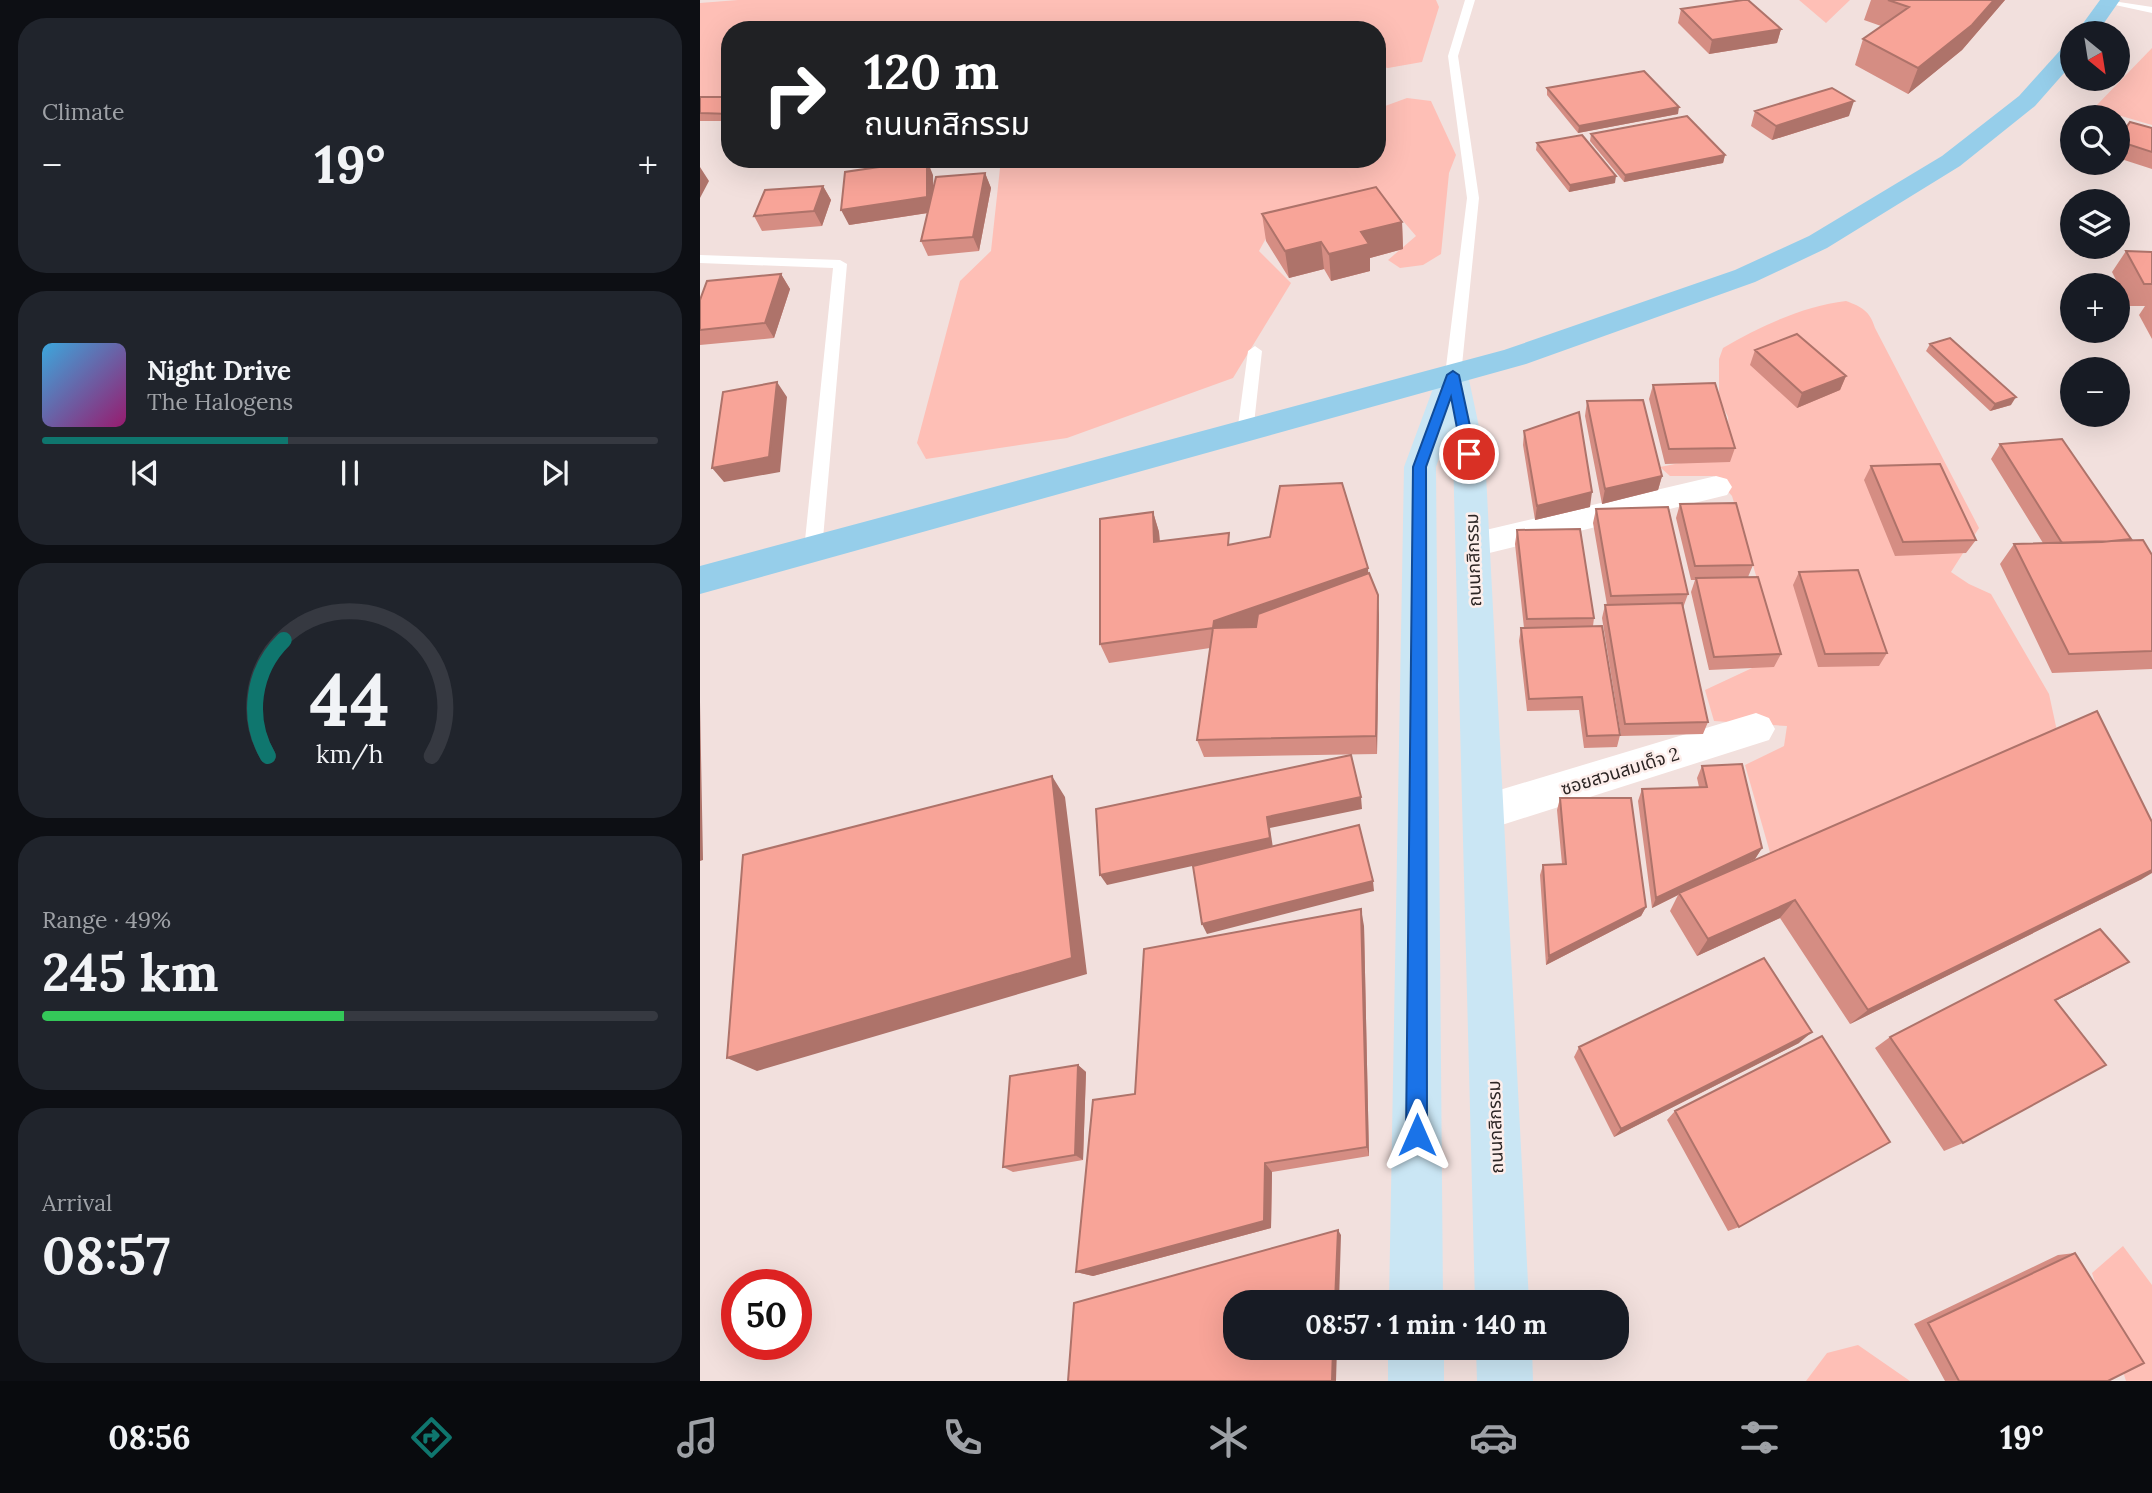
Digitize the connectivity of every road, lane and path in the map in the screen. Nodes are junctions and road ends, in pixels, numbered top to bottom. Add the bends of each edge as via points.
1 (1470, 0) edge
2 (2110, 0) edge
3 (2152, 10) edge
4 (2095, 21) edge
5 (2060, 64) edge
6 (700, 259) edge
7 (1255, 351) dead end
8 (1453, 375) junction
9 (1245, 433) junction
10 (1716, 487) dead end
11 (1473, 545) junction
12 (813, 550) junction
13 (700, 580) edge
14 (1756, 729) dead end
15 (1483, 813) junction
16 (1416, 1290) edge
17 (1502, 1290) edge
18 (1416, 1360) edge
19 (1504, 1360) edge
20 (1416, 1381) edge
21 (1505, 1381) edge

1 - 8 lane via 1453,56 1473,198
2 - 3 lane
2 - 4 main road
5 - 8 main road via 2027,101 1951,161 1818,242 1650,311
6 - 12 lane via 840,264
7 - 9 lane
8 - 9 main road
8 - 11 main road, ถนนกสิกรรม via 1469,454
8 - 16 main road via 1420,467
9 - 12 main road
10 - 11 street
11 - 15 main road, ถนนกสิกรรม
12 - 13 main road
14 - 15 street, ซอยสวนสมเด็จ 2
15 - 17 main road, ถนนกสิกรรม
18 - 20 main road
19 - 21 main road

